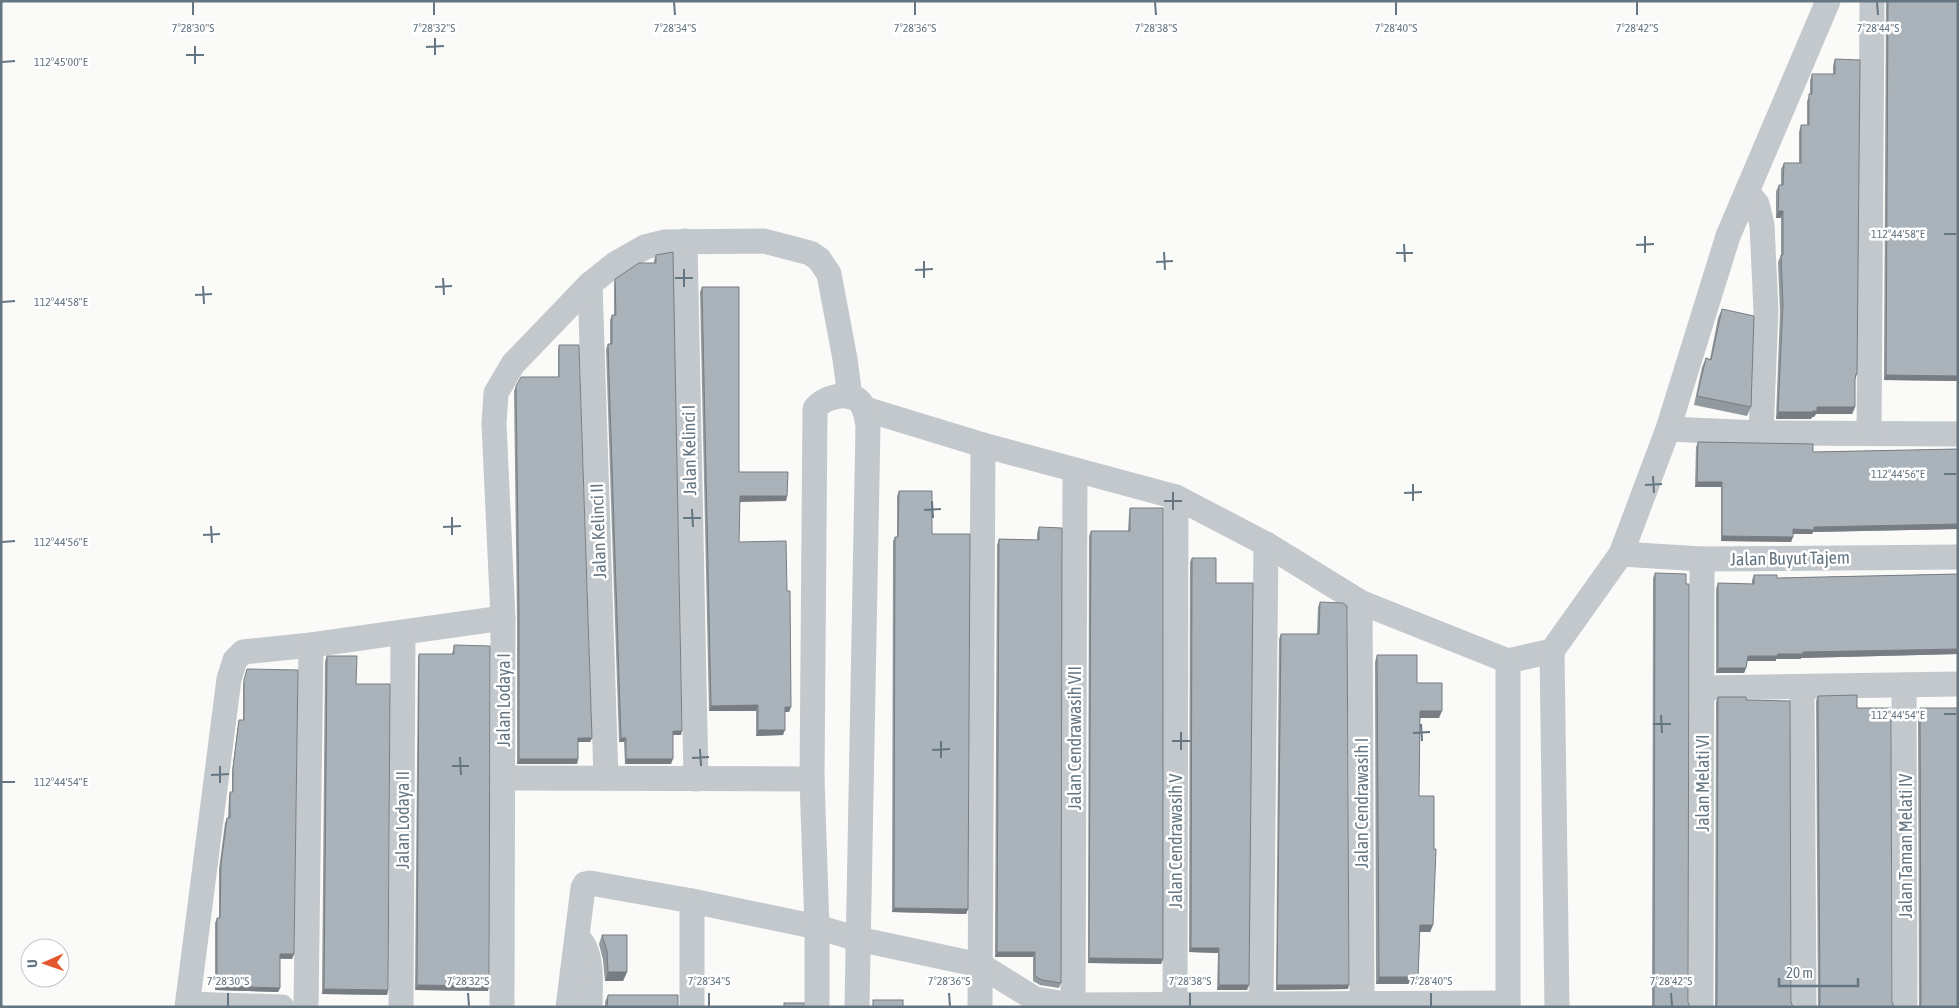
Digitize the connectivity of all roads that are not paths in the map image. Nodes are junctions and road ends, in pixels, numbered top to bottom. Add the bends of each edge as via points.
1 (1828, 1) edge
2 (1872, 1) edge
3 (1747, 192) junction
4 (685, 241) junction
5 (590, 284) junction
6 (858, 403) junction
7 (1668, 429) junction
8 (1762, 433) junction
9 (1869, 433) junction
10 (1958, 434) edge
11 (983, 444) junction
12 (1075, 470) junction
13 (1176, 498) junction
14 (1266, 544) junction
15 (1622, 554) junction
16 (1958, 557) edge
17 (1702, 559) junction
18 (1360, 602) junction
19 (503, 618) junction
20 (403, 633) junction
21 (311, 645) junction
22 (1552, 651) junction
23 (1508, 661) junction
24 (1958, 684) edge
25 (1904, 685) junction
26 (1802, 686) junction
27 (1703, 688) junction
28 (502, 778) junction
29 (606, 778) junction
30 (696, 779) junction
31 (812, 779) junction
32 (692, 901) junction
33 (817, 927) junction
34 (577, 936) junction
35 (858, 939) junction
36 (980, 966) junction
37 (188, 1005) edge
38 (1175, 1005) edge
39 (1508, 1005) edge
40 (1073, 1006) edge
41 (1261, 1006) edge
42 (1362, 1006) edge
43 (282, 1007) edge
44 (306, 1007) edge
45 (401, 1007) edge
46 (502, 1007) edge
47 (568, 1007) edge
48 (590, 1007) edge
49 (692, 1007) edge
50 (817, 1007) edge
51 (857, 1007) edge
52 (980, 1007) edge
53 (1557, 1007) edge
54 (1701, 1007) edge
55 (1804, 1007) edge
56 (1905, 1007) edge

1 - 3 street
2 - 9 street
3 - 7 street via 1728,236
3 - 8 street via 1756,204 1762,225 1766,311
4 - 5 street via 645,247 615,264
4 - 6 street via 764,241 819,259 829,274 845,359
4 - 30 street, Jalan Kelinci I
5 - 19 street, Jalan Lodaya I via 525,349 496,393 494,424
5 - 29 street, Jalan Kelinci II
6 - 11 street
6 - 31 street via 827,398 815,409
6 - 35 street via 868,425
7 - 8 street
7 - 15 street
8 - 9 street
9 - 10 street
11 - 12 street
11 - 36 street
12 - 13 street
12 - 40 street, Jalan Cendrawasih VII
13 - 14 street
13 - 38 street, Jalan Cendrawasih V
14 - 18 street
14 - 41 street
15 - 17 street, Jalan Buyut Tajem
15 - 22 street
16 - 17 street, Jalan Buyut Tajem
17 - 27 street, Jalan Melati VI
18 - 23 street
18 - 42 street, Jalan Cendrawasih I
19 - 20 street
19 - 28 street, Jalan Lodaya I
20 - 21 street
20 - 45 street, Jalan Lodaya II
21 - 37 street via 243,652 235,660 229,679
21 - 44 street
22 - 23 street
22 - 53 street
23 - 39 street
24 - 25 street
25 - 26 street
25 - 56 street, Jalan Taman Melati IV
26 - 27 street
26 - 55 street
27 - 54 street, Jalan Melati VI
28 - 29 street
28 - 46 street, Jalan Lodaya I
29 - 30 street
30 - 31 street
31 - 33 street
32 - 33 street
32 - 34 street via 585,884
32 - 49 street
33 - 35 street
33 - 50 street
34 - 47 street
34 - 48 street via 588,956
35 - 36 street
35 - 51 street
36 - 40 street via 1035,999
36 - 52 street
37 - 43 street
38 - 40 street
38 - 41 street
39 - 42 street
41 - 42 street

